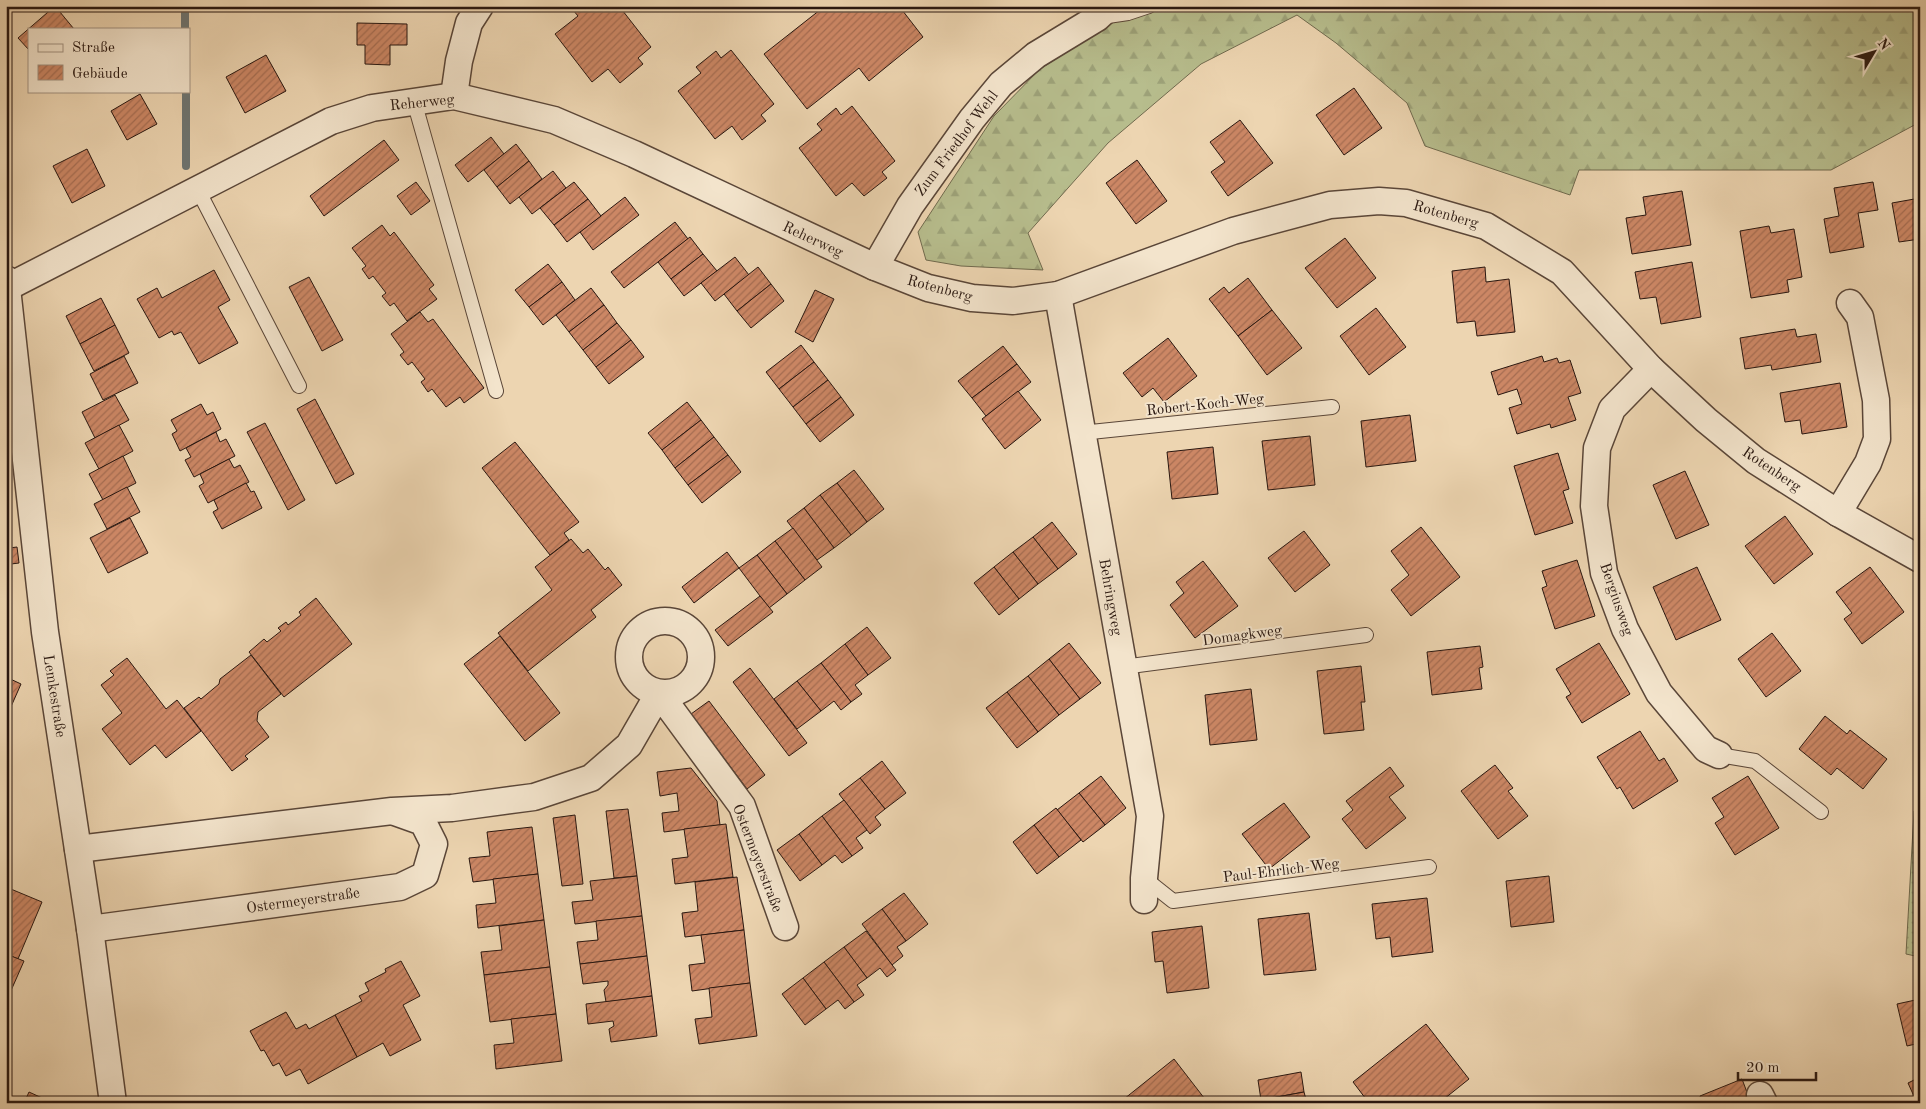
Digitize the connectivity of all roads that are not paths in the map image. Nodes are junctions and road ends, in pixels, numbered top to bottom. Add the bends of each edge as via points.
1 (480, 6) edge
2 (1149, 6) edge
3 (1103, 12) edge
4 (454, 96) junction
5 (414, 101) junction
6 (198, 190) junction
7 (875, 267) junction
8 (7, 285) edge
9 (1058, 295) junction
10 (1850, 303) dead end
11 (1651, 369) junction
12 (299, 386) dead end
13 (496, 392) dead end
14 (1332, 407) dead end
15 (1081, 433) junction
16 (1838, 513) junction
17 (1920, 559) edge
18 (1366, 635) dead end
19 (1123, 667) junction
20 (1720, 755) joint
21 (392, 812) junction
22 (1821, 812) dead end
23 (78, 850) junction
24 (1429, 867) dead end
25 (1144, 889) joint
26 (785, 927) dead end
27 (90, 929) junction
28 (113, 1103) edge

1 - 4 street via 469,23
2 - 3 lane via 1128,13
3 - 7 street, Zum Friedhof Wehl via 1036,55 1001,84 910,206
4 - 5 street, Reherweg
4 - 7 street, Reherweg via 554,120
5 - 6 street, Reherweg via 372,108 331,121
5 - 13 lane
6 - 8 street, Reherweg
6 - 12 lane
7 - 9 street, Rotenberg via 928,288 972,298 1013,301
8 - 23 street, Lemkestraße via 37,567
9 - 11 street, Rotenberg via 1233,231 1330,206 1379,201 1406,203 1486,226 1562,272
9 - 15 street, Behringweg
10 - 16 street via 1860,317 1876,400 1877,439 1868,463
11 - 16 street, Rotenberg via 1756,461
11 - 20 street, Bergiusweg via 1612,409 1598,448 1594,506 1604,573 1625,630 1659,693 1706,748
14 - 15 lane, Robert-Koch-Weg
15 - 19 street, Behringweg
16 - 17 street, Rotenberg
18 - 19 lane, Domagkweg
19 - 25 street, Behringweg via 1150,816
20 - 22 lane via 1755,762
21 - 23 street, Ostermeyerstraße
21 - 26 street, Ostermeyerstraße via 534,797 590,778 629,745 659,693 742,806
21 - 27 street, Ostermeyerstraße via 423,822 434,844 425,875 400,886
23 - 27 street, Lemkestraße
24 - 25 lane, Paul-Ehrlich-Weg via 1173,901
27 - 28 street, Lemkestraße

